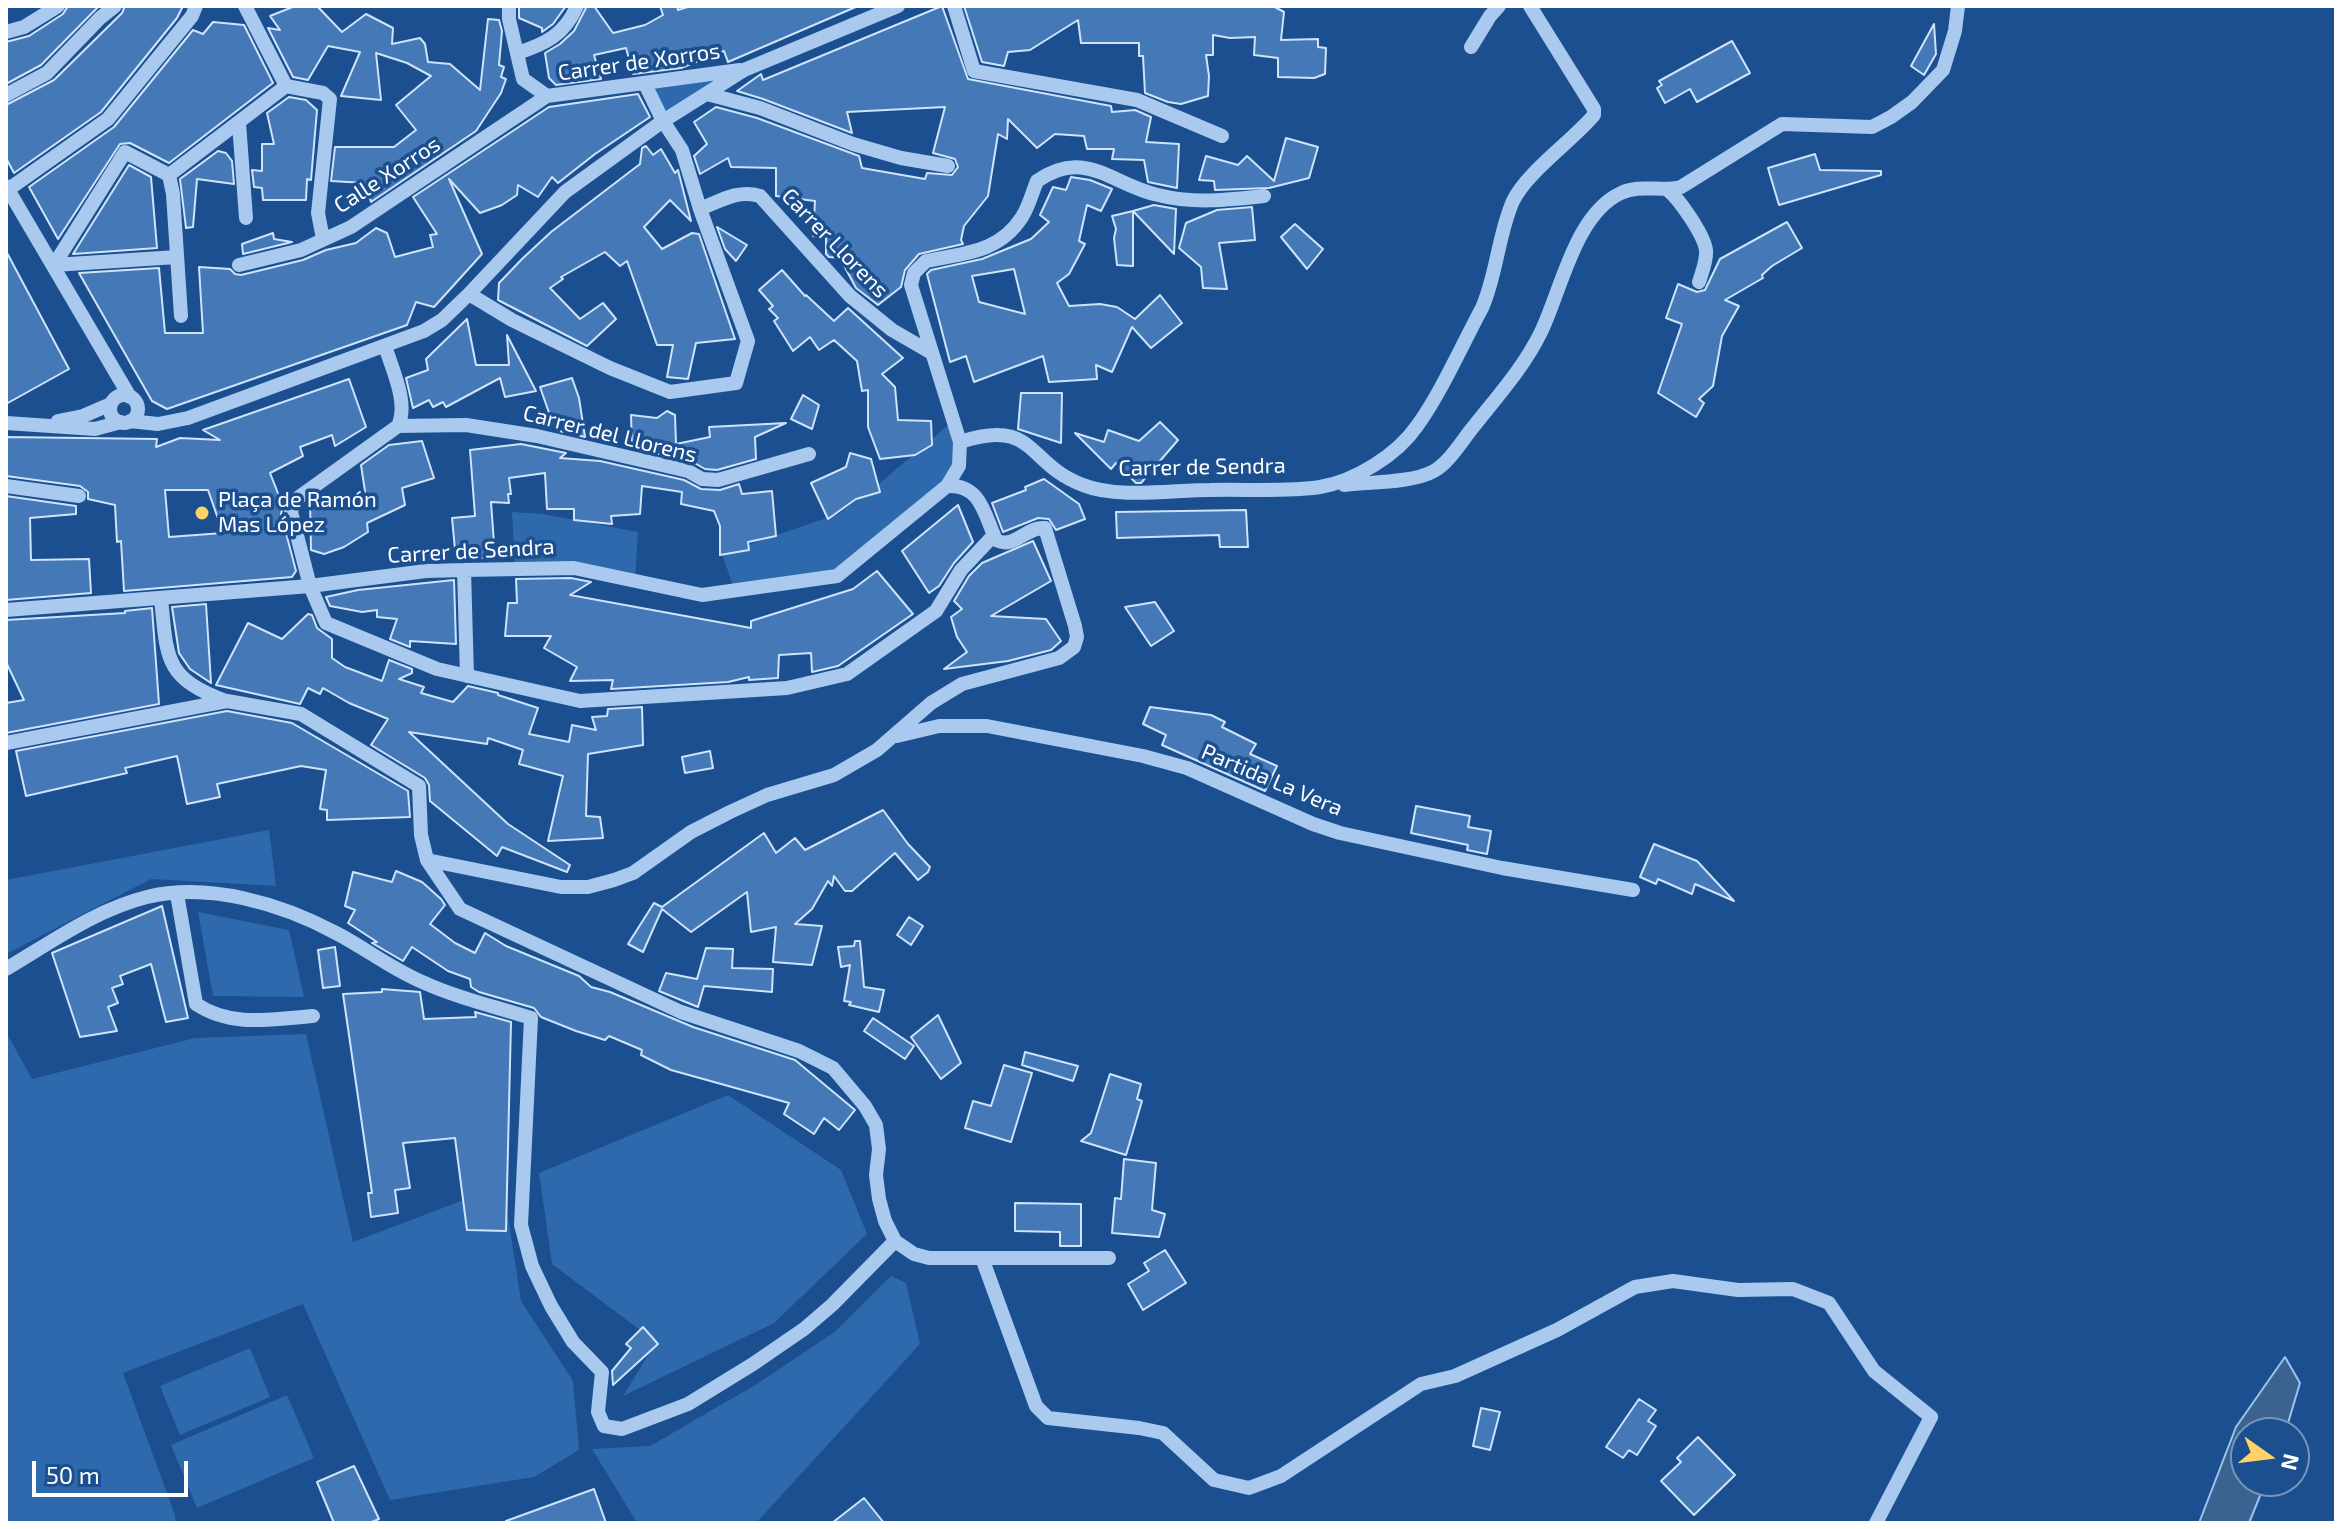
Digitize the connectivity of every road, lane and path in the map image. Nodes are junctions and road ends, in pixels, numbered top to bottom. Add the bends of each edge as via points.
1 (58, 6) edge
2 (115, 6) edge
3 (196, 6) edge
4 (245, 6) edge
5 (509, 6) edge
6 (577, 6) edge
7 (898, 6) edge
8 (954, 6) edge
9 (1499, 6) edge
10 (1530, 6) edge
11 (1958, 6) edge
12 (6, 32) edge
13 (1471, 47) dead end
14 (517, 53) junction
15 (744, 70) junction
16 (645, 84) junction
17 (286, 86) junction
18 (707, 94) junction
19 (6, 95) edge
20 (547, 96) junction
21 (663, 121) junction
22 (239, 123) junction
23 (1222, 136) dead end
24 (948, 166) dead end
25 (169, 175) junction
26 (7, 189) edge
27 (1668, 190) junction
28 (1264, 196) dead end
29 (700, 209) junction
30 (246, 218) dead end
31 (323, 239) junction
32 (177, 257) junction
33 (54, 265) junction
34 (239, 265) dead end
35 (1699, 282) dead end
36 (469, 294) junction
37 (181, 316) dead end
38 (385, 346) junction
39 (105, 351) junction
40 (930, 352) junction
41 (130, 397) junction
42 (112, 402) junction
43 (126, 421) junction
44 (6, 423) edge
45 (33, 425) junction
46 (398, 426) junction
47 (960, 442) junction
48 (809, 454) dead end
49 (6, 486) edge
50 (947, 486) junction
51 (1319, 487) junction
52 (79, 496) dead end
53 (994, 535) junction
54 (464, 570) junction
55 (310, 586) junction
56 (161, 598) junction
57 (6, 610) edge
58 (467, 676) junction
59 (227, 701) junction
60 (893, 737) junction
61 (6, 743) edge
62 (427, 860) junction
63 (1633, 890) dead end
64 (177, 894) junction
65 (6, 969) edge
66 (313, 1016) dead end
67 (895, 1241) junction
68 (982, 1258) junction
69 (1109, 1258) dead end
70 (1876, 1523) edge

1 - 12 street
2 - 19 street via 47,73
3 - 26 street via 108,119
4 - 17 street
5 - 14 street, Carrer de Xorros
6 - 14 street via 555,38
7 - 15 street
8 - 23 street via 974,71 1137,100
9 - 13 street
10 - 51 street, Carrer de Sendra via 1594,115 1514,201 1490,291 1416,427 1364,471
11 - 27 street, Carrer de Sendra via 1943,70 1891,117 1872,127 1782,124 1690,182
14 - 20 street, Carrer de Xorros via 523,79
15 - 16 street, Carrer de Xorros
15 - 18 street
16 - 20 street, Carrer de Xorros
16 - 21 street
17 - 22 street
17 - 31 street via 330,99 318,213
18 - 21 street
18 - 24 street via 853,144
20 - 31 street, Calle Xorros via 351,227
21 - 29 street via 682,150
21 - 36 street via 565,192
22 - 25 street
22 - 30 street
25 - 32 street
25 - 33 street via 125,152
26 - 33 street
27 - 35 street via 1705,245
27 - 51 street, Carrer de Sendra via 1619,193 1591,220 1527,359 1434,471
28 - 40 street, Carrer Llorens via 1222,200 1157,195 1090,167 1062,167 1047,174 1037,181 1023,215 1000,241 926,261 914,273 911,285
29 - 36 street via 748,341 736,383 670,392 588,358
29 - 40 street, Carrer Llorens via 739,193 760,196 850,296
31 - 34 street, Calle Xorros via 301,250
32 - 33 street
32 - 37 street
33 - 39 street
36 - 38 street via 433,326
38 - 43 street via 188,418 158,424
38 - 46 street via 402,404
39 - 41 street
39 - 42 street
40 - 47 street
41 - 42 street via 121,395
41 - 43 street via 137,409
42 - 43 street via 113,417
42 - 45 street via 83,416
43 - 45 street via 104,428
44 - 45 street
46 - 48 street, Carrer del Llorens via 466,425 537,436 688,471 709,481
46 - 55 street via 295,500 291,512
47 - 50 street via 959,466
47 - 51 street, Carrer de Sendra via 986,433 1013,436 1083,486 1121,492
49 - 52 street
50 - 53 street via 967,488 976,495
50 - 54 street, Carrer de Sendra via 837,576 702,595 574,568
53 - 58 street via 961,570 936,611 847,674 787,688 580,701
53 - 60 street via 1006,543 1045,528 1075,626 1074,647 1043,664 962,684
54 - 55 street, Carrer de Sendra
54 - 58 street
55 - 56 street, Carrer de Sendra
55 - 58 street via 326,623 437,669
56 - 57 street, Carrer de Sendra
56 - 59 street via 166,653 177,672 197,690
59 - 61 street
59 - 62 street via 301,714 419,786
60 - 62 street via 834,775 767,795 691,832 633,873 588,887 561,887
60 - 63 street, Partida La Vera via 939,726 987,726 1143,756 1187,768 1340,833
62 - 67 street via 460,909 681,1012 799,1051 833,1068 876,1125 879,1199
64 - 65 street via 148,897 106,913
64 - 66 street via 196,1004 236,1020
64 - 67 street via 201,891 302,917 429,986 531,1018 521,1225 551,1306 573,1342 602,1372 598,1412 604,1426 622,1429 688,1404 753,1364 823,1313
67 - 68 street via 929,1258
68 - 69 street
68 - 70 street via 1036,1406 1048,1418 1163,1433 1214,1480 1249,1488 1281,1476 1421,1384 1455,1376 1557,1330 1635,1287 1673,1281 1738,1290 1793,1289 1829,1303 1874,1371 1931,1417

